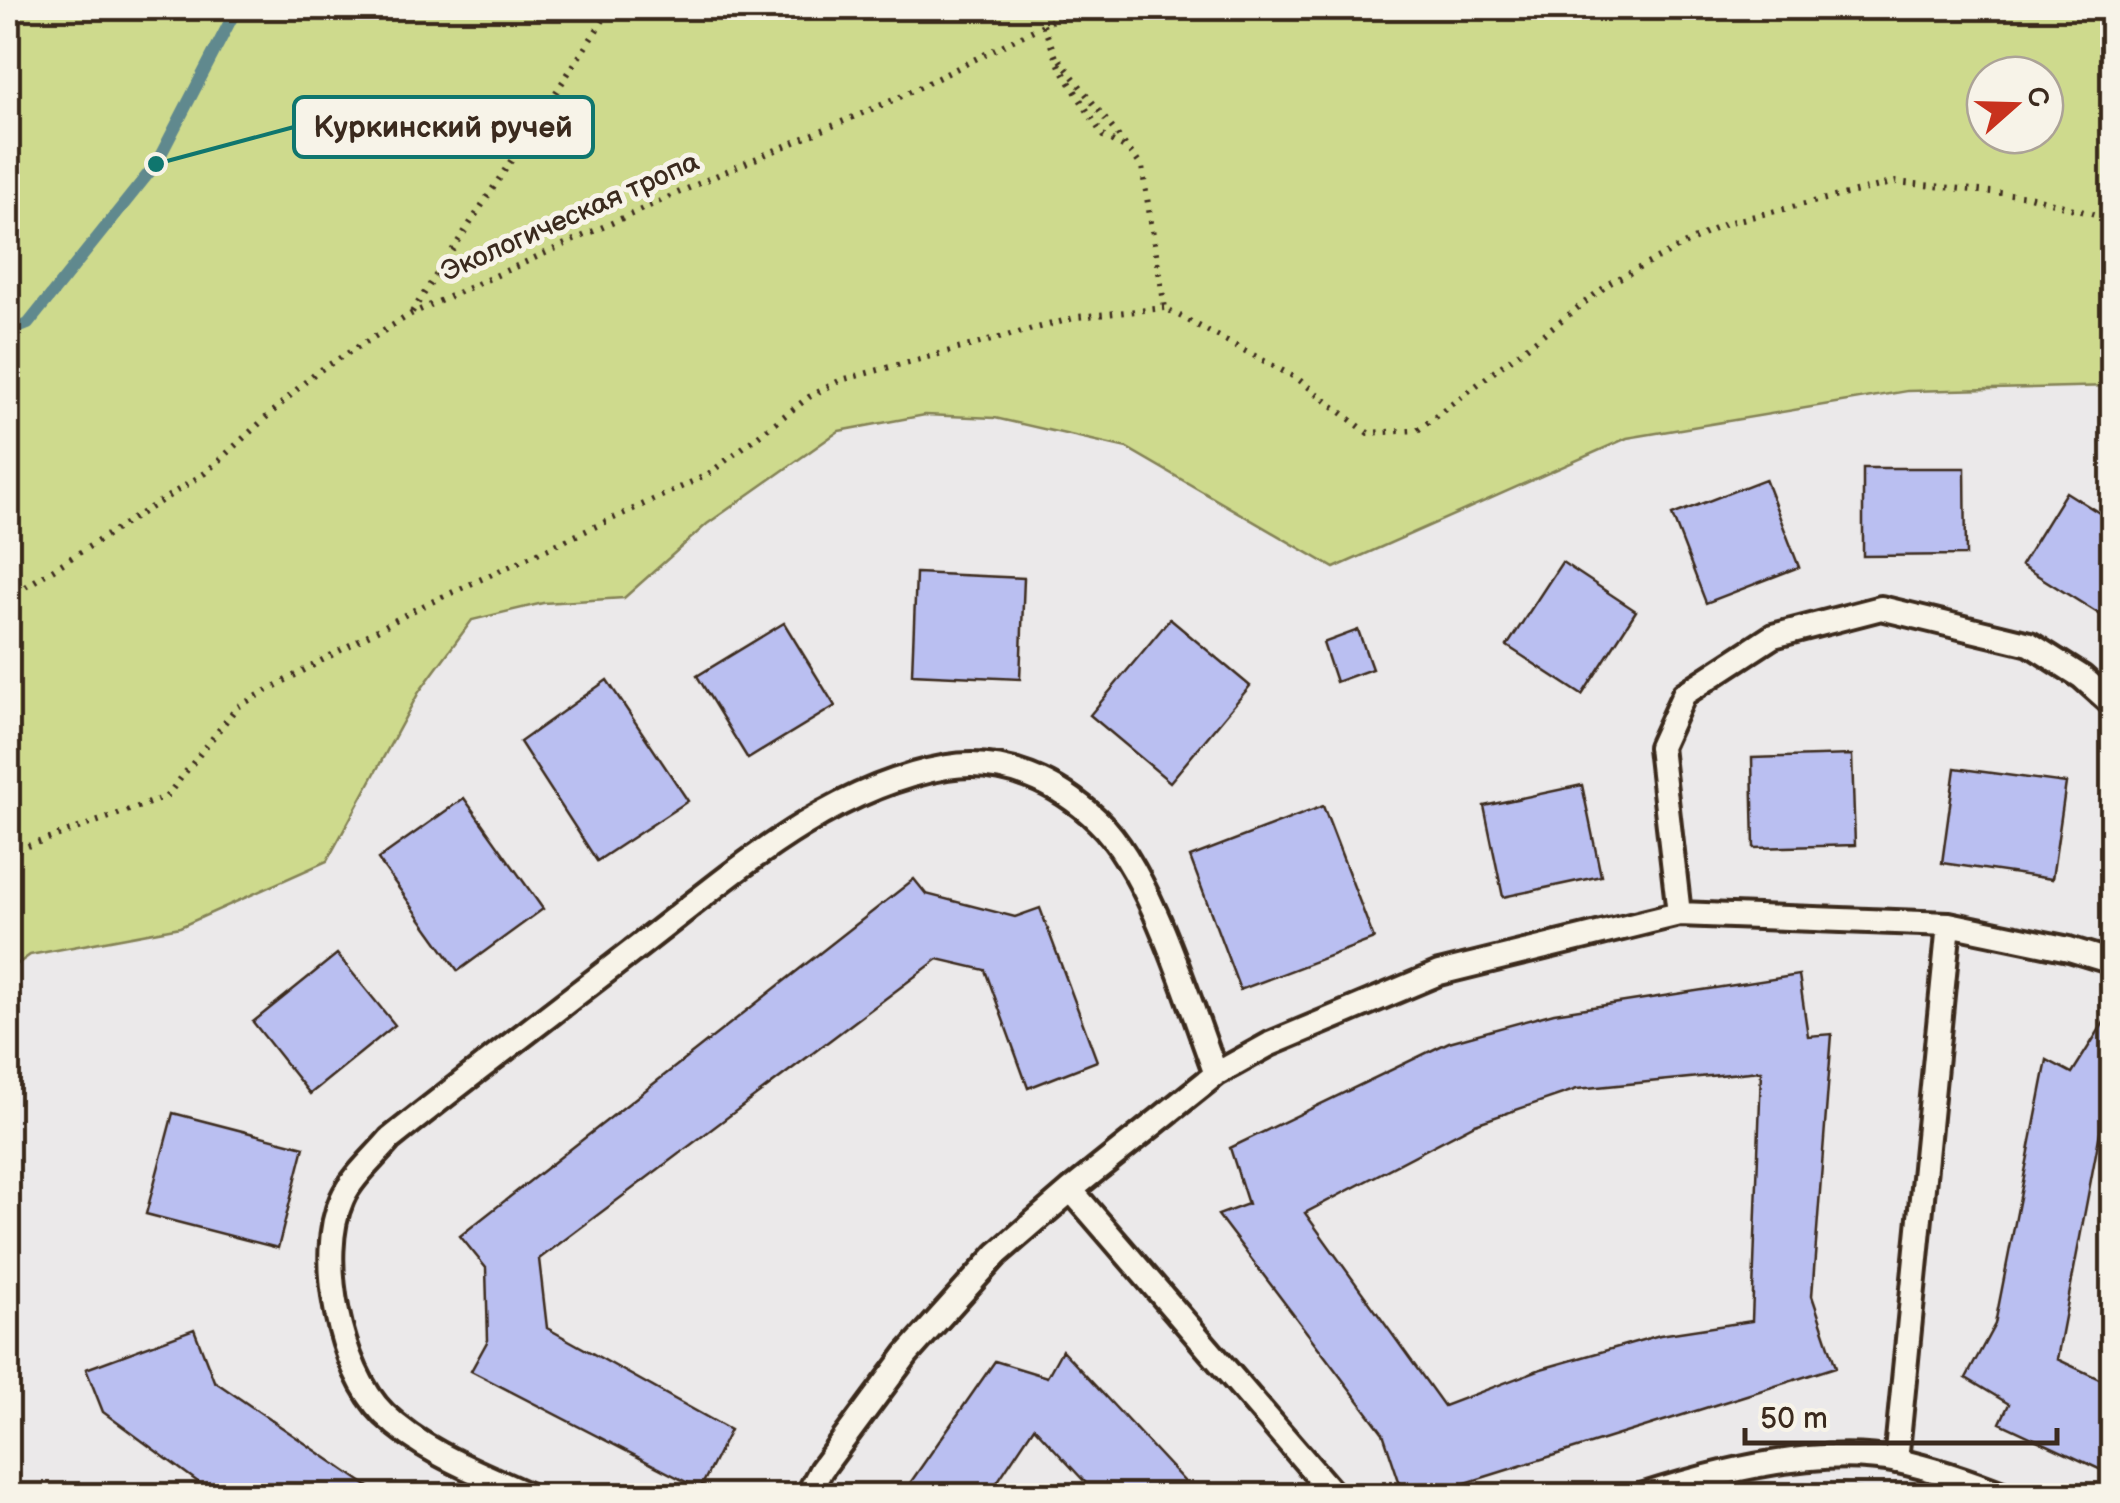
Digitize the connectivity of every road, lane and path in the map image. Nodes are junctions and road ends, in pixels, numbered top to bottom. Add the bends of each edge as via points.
1 (611, 8) edge
2 (1078, 8) edge
3 (1044, 25) junction
4 (2112, 220) edge
5 (1165, 308) junction
6 (412, 314) junction
7 (8, 598) edge
8 (2112, 704) edge
9 (8, 853) edge
10 (1679, 914) junction
11 (1949, 924) junction
12 (2112, 962) edge
13 (1216, 1074) junction
14 (1071, 1190) junction
15 (1896, 1461) junction
16 (530, 1496) edge
17 (807, 1496) edge
18 (1335, 1496) edge
19 (1641, 1496) edge
20 (2007, 1496) edge

1 - 6 path, Экологическая тропа
2 - 3 path, Экологическая тропа
3 - 5 path via 1060,67 1103,136 1129,150 1142,167
3 - 6 path, Экологическая тропа via 898,98
4 - 5 path via 2030,196 1896,182 1726,223 1610,282 1418,430 1368,433 1298,378
5 - 9 path via 1078,317 841,380 707,475 412,611 237,708 166,797
6 - 7 path via 314,374 205,473
8 - 10 lane via 2030,644 1881,608 1773,636 1684,694 1660,748
10 - 11 lane
10 - 13 lane via 1439,974 1270,1044
11 - 12 lane
11 - 15 lane
13 - 14 lane
13 - 16 lane via 1136,872 1101,823 1062,791 1006,766 951,766 854,797 781,837 390,1140 342,1197 331,1239 332,1285 365,1394 426,1446
14 - 17 lane via 997,1254 907,1354
14 - 18 lane
15 - 19 lane via 1785,1462
15 - 20 lane

